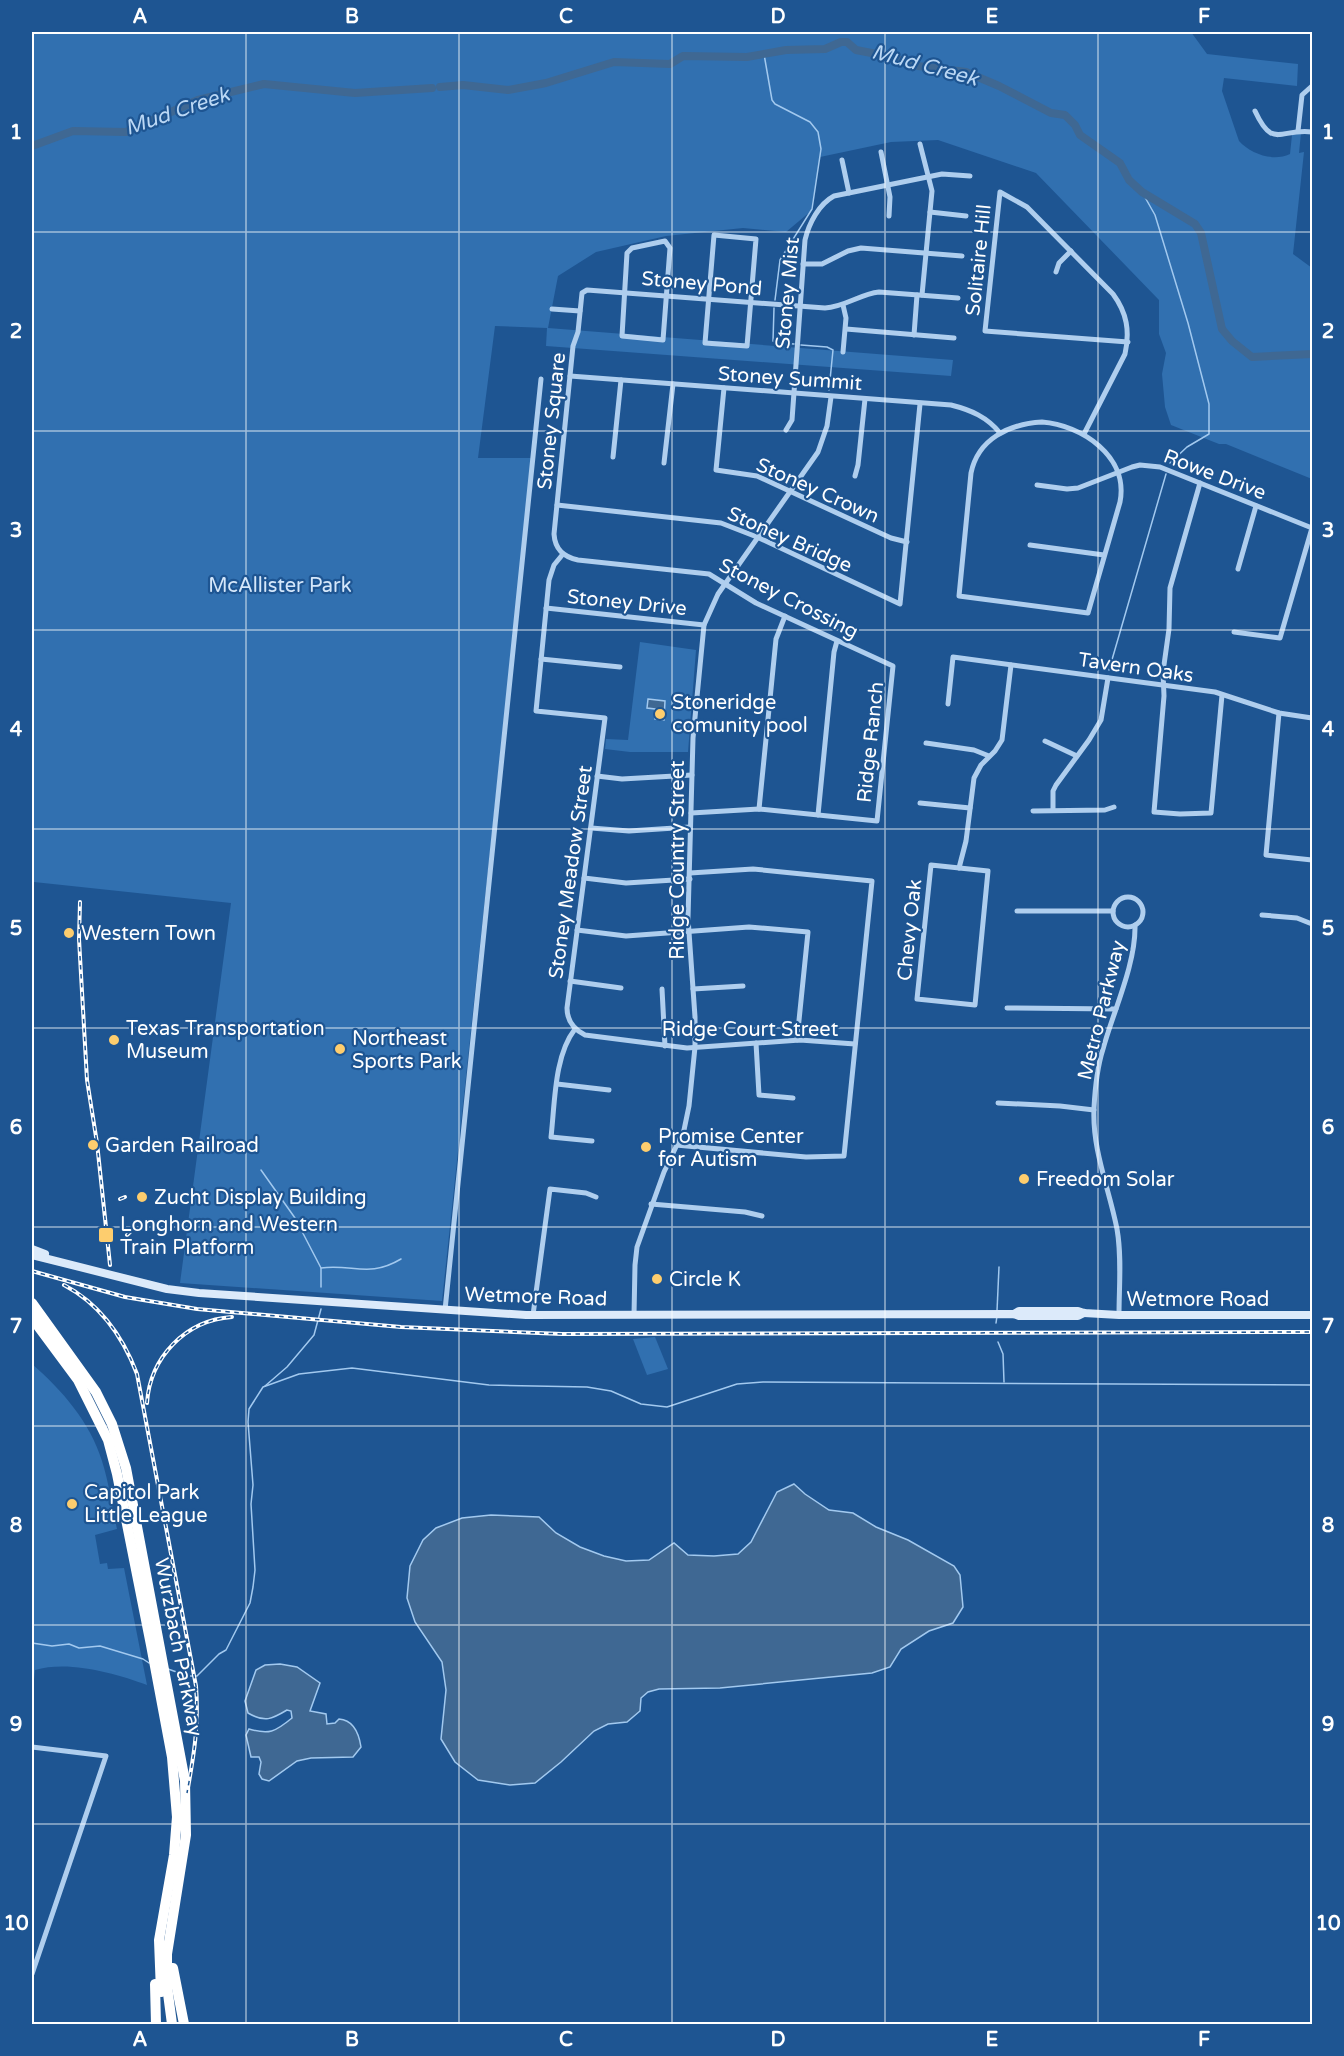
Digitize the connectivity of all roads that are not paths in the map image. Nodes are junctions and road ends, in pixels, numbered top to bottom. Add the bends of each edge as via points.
1 (1312, 86) edge
2 (1256, 111) dead end
3 (1298, 131) junction
4 (1312, 132) edge
5 (920, 144) dead end
6 (881, 152) dead end
7 (842, 160) dead end
8 (970, 176) dead end
9 (928, 177) junction
10 (888, 185) junction
11 (849, 193) junction
12 (930, 212) junction
13 (889, 216) dead end
14 (966, 216) dead end
15 (1071, 251) junction
16 (926, 252) junction
17 (962, 256) dead end
18 (803, 264) junction
19 (1056, 272) dead end
20 (584, 291) joint
21 (624, 292) junction
22 (666, 295) junction
23 (920, 295) junction
24 (958, 298) dead end
25 (708, 299) junction
26 (751, 302) junction
27 (843, 305) junction
28 (800, 306) junction
29 (552, 309) dead end
30 (580, 311) junction
31 (846, 329) junction
32 (914, 335) junction
33 (954, 338) dead end
34 (1128, 342) junction
35 (843, 352) dead end
36 (570, 376) junction
37 (541, 379) dead end
38 (621, 380) junction
39 (673, 384) junction
40 (724, 388) junction
41 (794, 394) junction
42 (831, 397) junction
43 (865, 399) junction
44 (920, 404) junction
45 (786, 430) dead end
46 (1000, 433) junction
47 (1084, 434) junction
48 (613, 458) dead end
49 (664, 463) dead end
50 (1116, 472) junction
51 (855, 476) dead end
52 (1200, 483) junction
53 (1037, 485) dead end
54 (790, 491) junction
55 (557, 505) junction
56 (1256, 506) junction
57 (1312, 528) edge
58 (757, 537) junction
59 (907, 542) junction
60 (1030, 544) dead end
61 (562, 554) junction
62 (1104, 555) junction
63 (1238, 568) dead end
64 (725, 584) junction
65 (546, 608) junction
66 (785, 616) junction
67 (704, 625) junction
68 (1234, 632) dead end
69 (837, 640) junction
70 (541, 659) junction
71 (1011, 665) junction
72 (892, 666) joint
73 (620, 667) dead end
74 (1108, 678) junction
75 (1163, 685) junction
76 (1222, 694) junction
77 (948, 704) dead end
78 (1279, 713) junction
79 (1312, 718) edge
80 (1045, 741) dead end
81 (926, 743) dead end
82 (990, 756) junction
83 (1077, 756) junction
84 (692, 775) junction
85 (597, 776) junction
86 (920, 803) dead end
87 (1113, 807) dead end
88 (970, 808) junction
89 (759, 809) junction
90 (1033, 810) dead end
91 (1053, 810) junction
92 (691, 813) junction
93 (818, 815) junction
94 (690, 827) junction
95 (591, 828) junction
96 (1312, 860) edge
97 (959, 868) junction
98 (690, 876) junction
99 (584, 878) junction
100 (1017, 911) dead end
101 (1113, 911) junction
102 (1262, 915) dead end
103 (1312, 924) edge
104 (1135, 925) junction
105 (577, 930) junction
106 (689, 932) junction
107 (570, 981) junction
108 (743, 986) dead end
109 (621, 988) dead end
110 (662, 989) dead end
111 (693, 989) junction
112 (1007, 1008) dead end
113 (1116, 1009) junction
114 (575, 1029) junction
115 (797, 1040) junction
116 (756, 1043) junction
117 (855, 1044) junction
118 (665, 1046) junction
119 (695, 1047) junction
120 (557, 1084) junction
121 (609, 1090) dead end
122 (793, 1098) dead end
123 (998, 1104) dead end
124 (1094, 1110) junction
125 (592, 1141) dead end
126 (676, 1145) junction
127 (596, 1197) dead end
128 (651, 1204) junction
129 (762, 1216) dead end
130 (32, 1249) edge
131 (32, 1255) edge
132 (63, 1262) junction
133 (32, 1303) edge
134 (445, 1310) junction
135 (533, 1315) junction
136 (634, 1315) junction
137 (1119, 1315) junction
138 (1312, 1316) edge
139 (32, 1318) edge
140 (155, 1645) junction
141 (32, 1747) edge
142 (168, 1910) junction
143 (170, 1926) junction
144 (159, 1954) junction
145 (32, 1974) edge
146 (156, 2025) edge
147 (166, 2025) edge
148 (172, 2025) edge
149 (184, 2025) edge

1 - 3 street via 1302,95
2 - 3 street via 1263,127 1273,135
3 - 4 street
5 - 9 street
6 - 10 street
7 - 11 street
8 - 9 street, Stoney Mist
9 - 10 street, Stoney Mist
9 - 12 street via 932,191
10 - 11 street, Stoney Mist
10 - 13 street
11 - 18 street, Stoney Mist via 831,198 812,220
12 - 14 street
12 - 16 street
15 - 19 street
15 - 34 street via 1119,303
15 - 34 street, Solitaire Hill via 1027,207 1000,192 985,331
16 - 17 street
16 - 18 street via 861,248 822,264
16 - 23 street
18 - 28 street, Stoney Mist
20 - 21 street, Stoney Pond
20 - 30 street, Stoney Square
21 - 22 street, Stoney Pond
21 - 22 street via 622,336 663,340
21 - 22 street via 629,250 663,241 670,248
22 - 25 street, Stoney Pond
23 - 24 street, Stoney Pond
23 - 27 street, Stoney Pond via 870,293
23 - 32 street
25 - 26 street, Stoney Pond
25 - 26 street via 705,343 747,346
25 - 26 street via 714,235 756,239
26 - 28 street, Stoney Pond
27 - 28 street, Stoney Pond
27 - 31 street
28 - 41 street, Stoney Mist
29 - 30 street
30 - 36 street, Stoney Square
31 - 32 street
31 - 35 street
32 - 33 street
34 - 47 street via 1119,368
36 - 38 street, Stoney Summit
36 - 55 street, Stoney Square
37 - 134 street
38 - 39 street, Stoney Summit
38 - 48 street
39 - 40 street, Stoney Summit
39 - 49 street
40 - 41 street, Stoney Summit
40 - 54 street, Stoney Crown via 716,470 757,476
41 - 42 street, Stoney Summit
41 - 45 street, Stoney Mist via 791,424
42 - 43 street, Stoney Summit
42 - 54 street, Ridge Country Street via 822,443
43 - 44 street, Stoney Summit
43 - 51 street
44 - 46 street, Stoney Summit via 963,408 986,419
44 - 59 street
46 - 47 street via 1042,422
46 - 62 street via 982,448 973,463 959,596 1088,613
47 - 50 street via 1104,452
50 - 52 street, Rowe Drive via 1149,465
50 - 53 street, Rowe Drive via 1078,488
50 - 62 street via 1121,497
52 - 56 street, Rowe Drive
52 - 75 street via 1170,588
54 - 58 street, Ridge Country Street
54 - 59 street, Stoney Crown
55 - 58 street, Stoney Bridge via 721,523
55 - 61 street, Stoney Square via 554,539
56 - 57 street, Rowe Drive
56 - 63 street
57 - 68 street via 1280,638
58 - 59 street, Stoney Bridge via 900,604
58 - 64 street, Ridge Country Street
60 - 62 street
61 - 64 street, Stoney Crossing via 578,560 703,572
61 - 65 street via 551,574
64 - 66 street, Stoney Crossing
64 - 67 street, Ridge Country Street
65 - 67 street, Stoney Drive
65 - 70 street
66 - 69 street, Stoney Crossing
66 - 89 street via 776,639
67 - 84 street, Ridge Country Street
69 - 72 street, Stoney Crossing
69 - 93 street
70 - 73 street
70 - 85 street, Stoney Meadow Street via 536,711 605,718
71 - 74 street, Tavern Oaks
71 - 77 street, Tavern Oaks via 953,657
71 - 82 street via 1002,740
72 - 93 street, Ridge Ranch via 877,821
74 - 75 street, Tavern Oaks
74 - 83 street via 1101,720
75 - 76 street, Tavern Oaks
75 - 76 street via 1154,812 1211,813
76 - 78 street, Tavern Oaks
78 - 79 street, Tavern Oaks
78 - 96 street via 1266,855
80 - 83 street
81 - 82 street
82 - 88 street via 974,778
83 - 91 street via 1053,791
84 - 85 street via 622,779
84 - 92 street, Ridge Country Street
85 - 95 street, Stoney Meadow Street
86 - 88 street
87 - 91 street
88 - 97 street
89 - 92 street
89 - 93 street
90 - 91 street
92 - 94 street, Ridge Country Street
94 - 95 street via 629,831
94 - 98 street, Ridge Country Street
95 - 99 street, Stoney Meadow Street
97 - 97 street, Chevy Oak via 988,871 975,1005 917,999 931,865
98 - 99 street via 626,883
98 - 106 street, Ridge Country Street
98 - 117 street via 753,869 872,881
99 - 105 street, Stoney Meadow Street
100 - 101 street
101 - 104 street via 1118,924
101 - 104 street via 1123,898 1136,900 1143,915
102 - 103 street via 1297,918
104 - 113 street, Metro Parkway
105 - 106 street via 626,936
105 - 107 street, Stoney Meadow Street
106 - 111 street, Ridge Country Street
106 - 115 street via 756,927 808,932
107 - 109 street
107 - 114 street, Stoney Meadow Street via 567,1011
108 - 111 street
110 - 118 street
111 - 119 street, Ridge Country Street
112 - 113 street
113 - 124 street, Metro Parkway via 1098,1070
114 - 118 street, Ridge Court Street via 585,1035
114 - 120 street via 563,1046
115 - 116 street, Ridge Court Street
115 - 117 street, Ridge Court Street
116 - 119 street, Ridge Court Street
116 - 122 street via 759,1095
117 - 126 street via 844,1156 806,1157
118 - 119 street, Ridge Court Street
119 - 126 street, Ridge Country Street via 689,1106
120 - 121 street
120 - 125 street via 550,1137
123 - 124 street
124 - 137 street, Metro Parkway via 1099,1157 1118,1240
126 - 128 street, Ridge Country Street
127 - 135 street via 586,1192 550,1189
128 - 129 street
128 - 136 street, Ridge Country Street via 635,1256
130 - 132 main road, Wetmore Road
131 - 132 main road, Wetmore Road
132 - 134 main road, Wetmore Road via 167,1289
133 - 140 highway, Wurzbach Parkway via 96,1392 112,1424 126,1468
134 - 135 main road, Wetmore Road
135 - 136 main road, Wetmore Road
136 - 137 main road, Wetmore Road
137 - 138 main road, Wetmore Road
139 - 140 highway, Wurzbach Parkway via 78,1380 101,1423 117,1474
140 - 142 highway, Wurzbach Parkway via 177,1796
141 - 145 street via 106,1756
142 - 143 highway, Wurzbach Parkway
142 - 144 highway, Wurzbach Parkway
143 - 148 highway, Wurzbach Parkway via 167,1986
143 - 149 highway via 173,1970
144 - 146 highway
144 - 147 highway, Wurzbach Parkway

